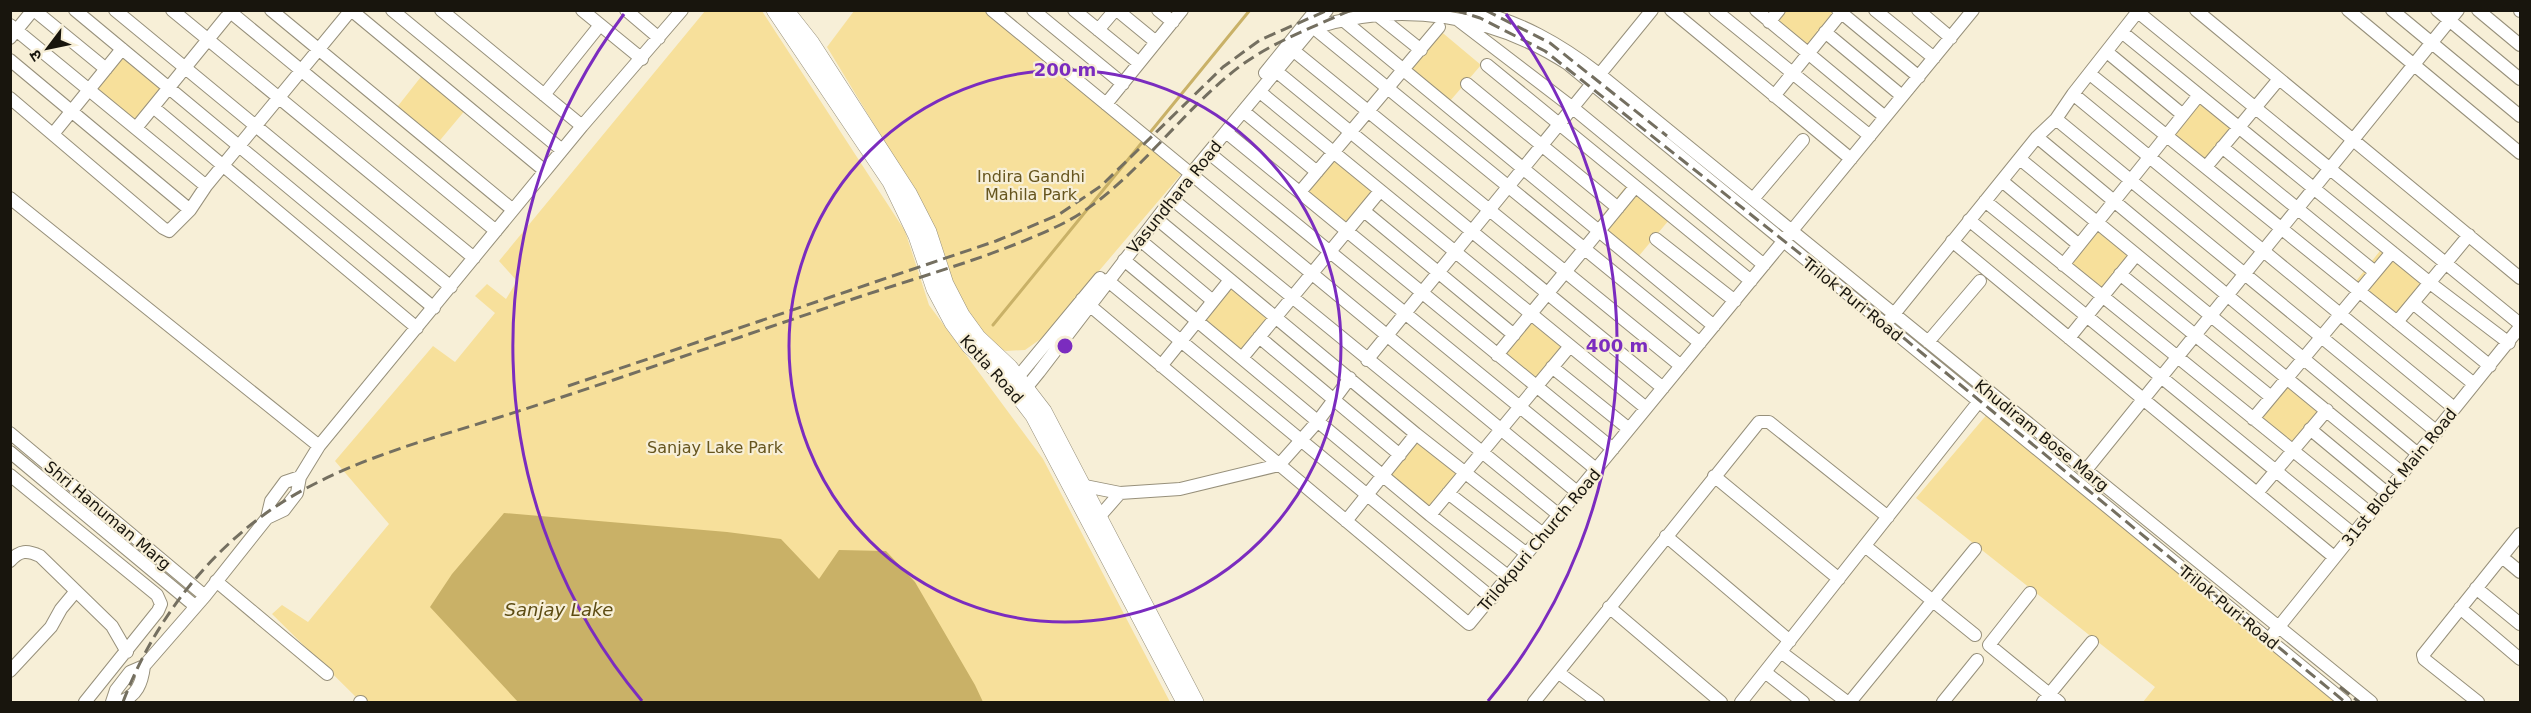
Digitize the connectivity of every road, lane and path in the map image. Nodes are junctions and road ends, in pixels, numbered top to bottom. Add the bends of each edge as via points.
1 (34, 10) edge
2 (75, 10) edge
3 (115, 10) edge
4 (172, 10) edge
5 (271, 10) edge
6 (393, 10) edge
7 (582, 10) edge
8 (626, 10) edge
9 (774, 10) edge
10 (786, 10) edge
11 (1032, 10) edge
12 (1074, 10) edge
13 (1116, 10) edge
14 (1158, 10) edge
15 (1182, 10) edge
16 (1471, 10) edge
17 (1512, 10) edge
18 (1652, 10) edge
19 (1671, 10) edge
20 (1715, 10) edge
21 (1756, 10) edge
22 (1779, 10) edge
23 (1875, 10) edge
24 (1918, 10) edge
25 (2196, 10) edge
26 (2348, 10) edge
27 (2392, 10) edge
28 (2437, 10) edge
29 (2458, 10) edge
30 (2478, 10) edge
31 (230, 11) edge
32 (351, 11) edge
33 (442, 11) edge
34 (1971, 11) edge
35 (2139, 11) edge
36 (996, 12) edge
37 (1839, 12) edge
38 (676, 13) edge
39 (1330, 13) edge
40 (1376, 14) junction
41 (1451, 14) edge
42 (2449, 21) junction
43 (1173, 22) junction
44 (1769, 22) junction
45 (600, 25) junction
46 (1439, 27) dead end
47 (1314, 28) junction
48 (1098, 30) junction
49 (13, 31) edge
50 (1520, 31) junction
51 (1825, 32) junction
52 (2123, 33) junction
53 (659, 38) junction
54 (1951, 38) junction
55 (207, 40) junction
56 (1156, 42) junction
57 (2431, 42) junction
58 (2520, 45) edge
59 (122, 50) junction
60 (319, 50) junction
61 (1421, 50) junction
62 (1294, 51) junction
63 (2107, 52) junction
64 (1808, 53) junction
65 (1934, 58) junction
66 (642, 59) junction
67 (10, 60) edge
68 (1139, 63) junction
69 (1487, 65) dead end
70 (2414, 65) junction
71 (185, 68) junction
72 (106, 69) junction
73 (1403, 70) junction
74 (302, 71) junction
75 (1276, 71) junction
76 (1792, 73) junction
77 (2090, 74) junction
78 (1919, 77) junction
79 (1596, 78) junction
80 (2520, 78) edge
81 (2279, 79) junction
82 (1123, 84) junction
83 (1467, 84) dead end
84 (169, 88) junction
85 (1387, 89) junction
86 (89, 90) junction
87 (1260, 92) junction
88 (2073, 94) junction
89 (544, 95) junction
90 (1774, 96) junction
91 (1902, 96) junction
92 (2199, 96) junction
93 (10, 98) edge
94 (279, 98) junction
95 (1106, 104) junction
96 (153, 107) junction
97 (1573, 108) junction
98 (2255, 108) junction
99 (1369, 110) junction
100 (72, 111) junction
101 (1243, 111) junction
102 (2183, 115) junction
103 (2520, 116) edge
104 (1885, 117) junction
105 (2056, 118) junction
106 (1559, 124) junction
107 (256, 126) junction
108 (582, 126) junction
109 (2239, 127) junction
110 (136, 128) junction
111 (1226, 132) junction
112 (1350, 132) junction
113 (53, 134) junction
114 (1870, 136) junction
115 (2166, 136) junction
116 (2037, 137) junction
117 (1803, 140) dead end
118 (2353, 141) junction
119 (239, 146) junction
120 (1541, 146) junction
121 (2223, 147) junction
122 (562, 150) junction
123 (1333, 152) junction
124 (1209, 153) junction
125 (2520, 153) edge
126 (2149, 158) junction
127 (1851, 159) junction
128 (2020, 159) junction
129 (223, 165) junction
130 (2206, 167) junction
131 (1523, 168) junction
132 (1714, 168) joint
133 (2330, 168) junction
134 (545, 171) junction
135 (1317, 172) junction
136 (1187, 173) junction
137 (2132, 179) junction
138 (2002, 181) junction
139 (206, 186) junction
140 (1508, 186) junction
141 (1635, 187) junction
142 (2314, 188) junction
143 (1380, 191) junction
144 (1299, 192) junction
145 (10, 198) edge
146 (1753, 199) junction
147 (1172, 200) junction
148 (1985, 201) junction
149 (2114, 201) junction
150 (1618, 208) junction
151 (2298, 209) junction
152 (190, 210) junction
153 (513, 210) junction
154 (1489, 210) junction
155 (1364, 211) junction
156 (1157, 219) junction
157 (1970, 220) junction
158 (2097, 223) junction
159 (2282, 229) junction
160 (496, 231) junction
161 (1347, 231) junction
162 (1471, 231) junction
163 (1598, 231) junction
164 (1792, 231) junction
165 (2469, 236) junction
166 (1656, 239) dead end
167 (1140, 240) junction
168 (1952, 241) junction
169 (1783, 242) junction
170 (2079, 245) junction
171 (1584, 249) junction
172 (2263, 250) junction
173 (1330, 252) junction
174 (1454, 252) junction
175 (2392, 252) junction
176 (2136, 255) junction
177 (474, 258) junction
178 (1124, 260) junction
179 (2446, 263) junction
180 (1764, 265) junction
181 (2063, 265) junction
182 (1437, 272) junction
183 (1565, 272) junction
184 (2375, 272) junction
185 (1311, 274) junction
186 (2121, 274) junction
187 (2245, 274) junction
188 (2520, 278) edge
189 (1107, 280) junction
190 (1230, 280) junction
191 (1751, 281) junction
192 (1980, 281) dead end
193 (2430, 283) junction
194 (451, 287) junction
195 (1421, 292) junction
196 (2359, 292) junction
197 (1547, 294) junction
198 (2102, 296) junction
199 (2227, 296) junction
200 (1291, 298) junction
201 (1213, 301) junction
202 (1735, 301) junction
203 (1086, 303) junction
204 (2413, 303) junction
205 (434, 308) junction
206 (1404, 313) junction
207 (1530, 314) junction
208 (1894, 314) junction
209 (2340, 314) junction
210 (2086, 315) junction
211 (2211, 316) junction
212 (1275, 317) junction
213 (1197, 321) junction
214 (2397, 322) junction
215 (1886, 325) junction
216 (1714, 326) junction
217 (2520, 326) edge
218 (417, 328) junction
219 (1514, 334) junction
220 (2196, 335) junction
221 (1386, 336) junction
222 (2322, 336) junction
223 (1259, 337) junction
224 (2069, 338) junction
225 (1181, 341) junction
226 (1928, 342) junction
227 (1700, 343) junction
228 (2508, 343) junction
229 (1570, 346) junction
230 (1497, 355) junction
231 (1242, 358) junction
232 (2177, 358) junction
233 (2303, 359) junction
234 (1367, 360) junction
235 (1161, 366) junction
236 (1681, 366) junction
237 (2490, 366) junction
238 (1552, 367) junction
239 (2161, 377) junction
240 (1350, 378) junction
241 (2288, 378) junction
242 (2474, 384) junction
243 (1019, 385) junction
244 (1537, 386) junction
245 (1663, 388) junction
246 (1988, 391) junction
247 (2271, 398) junction
248 (1333, 400) junction
249 (2143, 400) junction
250 (1980, 402) junction
251 (1519, 408) junction
252 (1646, 408) junction
253 (2454, 408) junction
254 (2327, 410) junction
255 (2253, 419) junction
256 (1318, 421) junction
257 (1500, 429) junction
258 (1629, 429) junction
259 (2310, 429) junction
260 (2437, 432) junction
261 (10, 434) edge
262 (1416, 434) junction
263 (1301, 440) junction
264 (320, 446) junction
265 (1613, 449) junction
266 (2292, 450) junction
267 (10, 452) edge
268 (1481, 453) junction
269 (2418, 454) junction
270 (1400, 455) junction
271 (1279, 465) junction
272 (1597, 470) junction
273 (2086, 470) junction
274 (2276, 470) junction
275 (1464, 472) junction
276 (2402, 473) junction
277 (10, 475) edge
278 (1383, 475) junction
279 (1714, 476) junction
280 (1085, 486) junction
281 (1577, 492) junction
282 (1120, 493) junction
283 (1448, 493) junction
284 (2257, 493) junction
285 (2387, 493) junction
286 (1367, 495) junction
287 (2370, 513) junction
288 (1430, 515) junction
289 (1559, 515) junction
290 (1100, 517) junction
291 (1888, 517) junction
292 (1346, 521) junction
293 (1543, 534) junction
294 (2353, 534) junction
295 (1666, 536) junction
296 (2520, 537) edge
297 (1865, 546) junction
298 (1975, 549) dead end
299 (1527, 554) junction
300 (2334, 556) junction
301 (2502, 556) junction
302 (10, 561) edge
303 (2520, 572) edge
304 (1509, 577) junction
305 (1839, 579) junction
306 (216, 581) junction
307 (2476, 588) junction
308 (76, 591) junction
309 (2030, 593) dead end
310 (205, 596) junction
311 (1491, 598) junction
312 (1935, 601) junction
313 (195, 606) junction
314 (1609, 607) junction
315 (2460, 608) junction
316 (2520, 624) edge
317 (2278, 627) junction
318 (1976, 634) dead end
319 (2269, 640) junction
320 (1790, 641) junction
321 (2092, 642) dead end
322 (127, 652) junction
323 (1781, 652) junction
324 (2520, 659) edge
325 (1977, 660) dead end
326 (144, 666) junction
327 (10, 671) edge
328 (1765, 672) junction
329 (1559, 673) junction
330 (327, 674) dead end
331 (2050, 700) edge
332 (85, 702) edge
333 (112, 702) edge
334 (120, 702) edge
335 (1184, 702) edge
336 (1196, 702) edge
337 (1534, 702) edge
338 (1598, 702) edge
339 (1721, 702) edge
340 (1741, 702) edge
341 (1803, 702) edge
342 (1849, 702) edge
343 (1943, 702) edge
344 (2345, 702) edge
345 (2371, 702) edge
346 (2478, 702) edge

1 - 49 street
1 - 72 street
2 - 59 street
3 - 71 street
4 - 55 street
5 - 60 street
6 - 122 street
7 - 45 street
8 - 53 street
9 - 243 main road, Kotla Road via 896,192 934,289 952,323 969,346
10 - 243 main road, Kotla Road via 812,43 909,193 962,315
11 - 82 street
12 - 48 street
13 - 48 street
13 - 56 street
14 - 43 street
15 - 43 street
16 - 50 street, Trilok Puri Road
17 - 50 street
18 - 79 street
19 - 90 street
20 - 76 street
21 - 44 street
22 - 44 street
23 - 65 street
24 - 54 street
25 - 81 street
26 - 70 street
27 - 57 street
28 - 42 street
29 - 42 street
30 - 58 street
31 - 55 street
31 - 74 street
32 - 60 street
32 - 134 street
33 - 89 street
34 - 54 street, Trilokpuri Church Road
35 - 52 street
35 - 98 street
36 - 95 street
37 - 51 street
37 - 78 street
38 - 53 street
39 - 40 street, Trilok Puri Road
39 - 47 street, Vasundhara Road
39 - 73 street
39 - 136 street, Vasundhara Road
40 - 41 street, Trilok Puri Road
40 - 61 street
41 - 50 street, Trilok Puri Road
41 - 97 street
42 - 57 street
42 - 80 street
43 - 56 street
44 - 64 street
45 - 66 street
45 - 89 street
46 - 61 street
47 - 62 street, Vasundhara Road
47 - 85 street
48 - 68 street
49 - 86 street
50 - 79 street, Trilok Puri Road
51 - 64 street
51 - 91 street
52 - 63 street
52 - 92 street
53 - 66 street
54 - 65 street, Trilokpuri Church Road
55 - 71 street
55 - 94 street
56 - 68 street
57 - 70 street
57 - 103 street
59 - 72 street
59 - 84 street
60 - 74 street
60 - 153 street
61 - 73 street
62 - 75 street, Vasundhara Road
62 - 99 street
63 - 77 street
63 - 102 street
64 - 76 street
64 - 104 street
65 - 78 street, Trilokpuri Church Road
66 - 108 street
67 - 100 street
68 - 82 street
69 - 106 street
70 - 118 street
70 - 125 street
71 - 84 street
71 - 107 street
72 - 86 street
73 - 85 street
73 - 131 street
74 - 94 street
74 - 160 street
75 - 87 street, Vasundhara Road
75 - 112 street
76 - 90 street
76 - 114 street
77 - 88 street
77 - 115 street
78 - 91 street, Trilokpuri Church Road
79 - 97 street
79 - 132 street, Trilok Puri Road
79 - 169 street, Trilok Puri Road
81 - 98 street
81 - 118 street
82 - 95 street
83 - 120 street
84 - 96 street
84 - 119 street
85 - 99 street
85 - 140 street
86 - 100 street
86 - 110 street
87 - 101 street, Vasundhara Road
87 - 123 street
88 - 105 street
88 - 126 street
89 - 108 street
90 - 127 street
91 - 104 street, Trilokpuri Church Road
92 - 102 street
92 - 109 street
93 - 113 street
94 - 107 street
94 - 177 street
95 - 136 street
96 - 110 street
96 - 129 street
97 - 106 street
97 - 180 street
98 - 109 street
98 - 133 street
99 - 112 street
99 - 154 street
100 - 113 street
100 - 152 street
101 - 111 street, Vasundhara Road
101 - 135 street
102 - 115 street
104 - 114 street, Trilokpuri Church Road
105 - 116 street
105 - 137 street
106 - 120 street
106 - 141 street
107 - 119 street
107 - 194 street
108 - 122 street
109 - 121 street
109 - 142 street
110 - 139 street
111 - 124 street, Vasundhara Road
111 - 144 street
112 - 123 street
112 - 162 street
113 - 152 street via 163,228 169,231
114 - 127 street, Trilokpuri Church Road
115 - 126 street
115 - 130 street
116 - 128 street
116 - 149 street
117 - 146 street
118 - 133 street
118 - 165 street
119 - 129 street
119 - 205 street
120 - 131 street
120 - 150 street
121 - 130 street
121 - 151 street
122 - 134 street
123 - 135 street
123 - 143 street
124 - 136 street, Vasundhara Road
124 - 173 street
126 - 137 street
126 - 172 street
127 - 164 street, Trilokpuri Church Road
128 - 138 street
128 - 158 street
129 - 139 street
129 - 218 street
130 - 159 street
131 - 140 street
131 - 163 street
132 - 146 street, Khudiram Bose Marg
133 - 142 street
133 - 179 street
134 - 153 street
135 - 144 street
136 - 147 street, Vasundhara Road
136 - 185 street
136 - 203 street, Vasundhara Road
137 - 149 street
137 - 187 street
138 - 148 street
138 - 170 street
139 - 152 street
140 - 154 street
140 - 171 street
141 - 150 street
141 - 191 street
142 - 151 street
142 - 175 street
143 - 155 street
143 - 174 street
144 - 161 street
145 - 264 street
146 - 164 street, Khudiram Bose Marg
147 - 156 street, Vasundhara Road
147 - 200 street
148 - 157 street
148 - 181 street
149 - 158 street
149 - 199 street
150 - 163 street
151 - 159 street
151 - 184 street
153 - 160 street
154 - 162 street
154 - 183 street
155 - 161 street
155 - 182 street
156 - 167 street, Vasundhara Road
156 - 190 street
157 - 168 street
157 - 210 street
158 - 170 street
158 - 176 street
159 - 172 street
159 - 196 street
160 - 177 street
161 - 173 street
161 - 195 street
162 - 174 street
162 - 197 street
163 - 171 street
163 - 216 street
164 - 169 street, Trilokpuri Church Road
164 - 208 street, Khudiram Bose Marg
165 - 179 street
165 - 188 street
166 - 202 street
167 - 178 street, Vasundhara Road
167 - 201 street
168 - 208 street
168 - 224 street
169 - 180 street, Trilokpuri Church Road
169 - 215 street, Trilok Puri Road
170 - 181 street
171 - 183 street
171 - 227 street
172 - 187 street
172 - 209 street
173 - 185 street
173 - 206 street
174 - 182 street
174 - 207 street
175 - 184 street
175 - 193 street
176 - 186 street
176 - 211 street
177 - 194 street
178 - 189 street, Vasundhara Road
178 - 213 street
179 - 193 street
179 - 217 street
180 - 191 street, Trilokpuri Church Road
181 - 198 street
182 - 195 street
182 - 219 street
183 - 197 street
183 - 236 street
184 - 196 street
185 - 200 street
185 - 221 street
186 - 198 street
186 - 220 street
187 - 199 street
187 - 222 street
189 - 203 street, Vasundhara Road
189 - 225 street
190 - 201 street
190 - 212 street
191 - 202 street, Trilokpuri Church Road
192 - 226 street
193 - 204 street
193 - 228 street
194 - 205 street
195 - 206 street
195 - 230 street
196 - 209 street
196 - 214 street
197 - 207 street
197 - 245 street
198 - 210 street
198 - 232 street
199 - 211 street
199 - 233 street
200 - 212 street
200 - 234 street
201 - 213 street
202 - 216 street, Trilokpuri Church Road
203 - 235 street, Trilokpuri Church Road
203 - 243 street, Vasundhara Road
204 - 214 street
204 - 237 street
205 - 218 street
206 - 221 street
206 - 251 street
207 - 219 street
207 - 229 street
208 - 215 street
208 - 226 street, Khudiram Bose Marg
209 - 222 street
209 - 253 street
210 - 224 street
210 - 239 street
211 - 220 street
211 - 241 street
212 - 223 street
212 - 240 street
213 - 225 street
213 - 231 street
214 - 242 street
215 - 250 street, Trilok Puri Road
216 - 227 street, Trilokpuri Church Road
217 - 228 street, 31st Block Main Road
218 - 264 street
219 - 230 street
220 - 232 street
220 - 247 street
221 - 234 street
221 - 257 street
222 - 233 street
222 - 260 street
223 - 231 street
223 - 248 street
224 - 249 street
225 - 235 street
225 - 263 street
226 - 246 street, Khudiram Bose Marg
227 - 236 street, Trilokpuri Church Road
228 - 237 street, 31st Block Main Road
229 - 238 street
229 - 252 street
230 - 244 street
231 - 256 street
232 - 239 street
232 - 255 street
233 - 241 street
233 - 269 street
234 - 268 street
235 - 271 street, Trilokpuri Church Road
236 - 245 street, Trilokpuri Church Road
237 - 242 street, 31st Block Main Road
238 - 244 street
238 - 258 street
239 - 249 street
239 - 274 street
240 - 248 street
240 - 262 street
241 - 247 street
241 - 254 street
242 - 253 street, 31st Block Main Road
243 - 280 main road, Kotla Road via 1044,411
243 - 335 main road, Kotla Road
244 - 251 street
244 - 265 street
245 - 252 street, Trilokpuri Church Road
246 - 250 street
246 - 273 street, Khudiram Bose Marg
247 - 255 street
248 - 256 street
248 - 270 street
249 - 273 street
249 - 284 street
250 - 291 street
250 - 319 street, Trilok Puri Road
251 - 257 street
251 - 272 street
252 - 258 street, Trilokpuri Church Road
253 - 260 street, 31st Block Main Road
254 - 259 street
254 - 276 street
255 - 266 street
256 - 263 street
256 - 278 street
257 - 268 street
257 - 281 street
258 - 265 street, Trilokpuri Church Road
259 - 266 street
259 - 285 street
260 - 269 street, 31st Block Main Road
261 - 310 street, Shri Hanuman Marg
262 - 270 street
262 - 275 street
263 - 271 street
263 - 286 street
264 - 306 street via 284,510 267,518
265 - 272 street, Trilokpuri Church Road
266 - 274 street
266 - 287 street
267 - 313 street, Shri Hanuman Marg
268 - 275 street
268 - 289 street
269 - 276 street, 31st Block Main Road
270 - 278 street
271 - 282 street via 1180,489
271 - 292 street, Trilokpuri Church Road
272 - 281 street, Trilokpuri Church Road
273 - 317 street, Khudiram Bose Marg
274 - 284 street
274 - 294 street
275 - 283 street
275 - 293 street
276 - 285 street, 31st Block Main Road
277 - 322 street via 159,597 158,611
278 - 286 street
278 - 288 street
279 - 291 street via 1759,422 1766,420
279 - 295 street
279 - 305 street
280 - 282 street
280 - 290 main road, Kotla Road
281 - 289 street, Trilokpuri Church Road
282 - 290 street
283 - 288 street
283 - 299 street
284 - 300 street
285 - 287 street, 31st Block Main Road
286 - 292 street
286 - 311 street
287 - 294 street, 31st Block Main Road
288 - 304 street
289 - 293 street, Trilokpuri Church Road
290 - 336 main road, Kotla Road
291 - 297 street
292 - 311 street, Trilokpuri Church Road via 1469,624
293 - 299 street, Trilokpuri Church Road
294 - 300 street, 31st Block Main Road
295 - 314 street
295 - 320 street
296 - 301 street
297 - 305 street
297 - 312 street
298 - 312 street
299 - 304 street, Trilokpuri Church Road
300 - 317 street, 31st Block Main Road
301 - 303 street
301 - 307 street
302 - 308 street via 21,552 40,556
304 - 311 street, Trilokpuri Church Road
305 - 320 street
306 - 310 street
306 - 330 street
307 - 315 street
307 - 316 street
308 - 322 street via 112,626
308 - 327 street via 51,627
309 - 331 street via 1989,645
310 - 313 street
312 - 318 street
312 - 342 street
313 - 326 street
314 - 329 street
314 - 339 street
315 - 324 street
315 - 346 street via 2423,657
317 - 319 street, 31st Block Main Road
317 - 345 street, Khudiram Bose Marg
319 - 344 street, Trilok Puri Road
320 - 323 street
321 - 331 street
322 - 332 street
323 - 328 street
323 - 342 street
325 - 343 street
326 - 333 street via 130,672
326 - 334 street via 142,682 129,699
328 - 340 street
328 - 341 street
329 - 337 street
329 - 338 street

